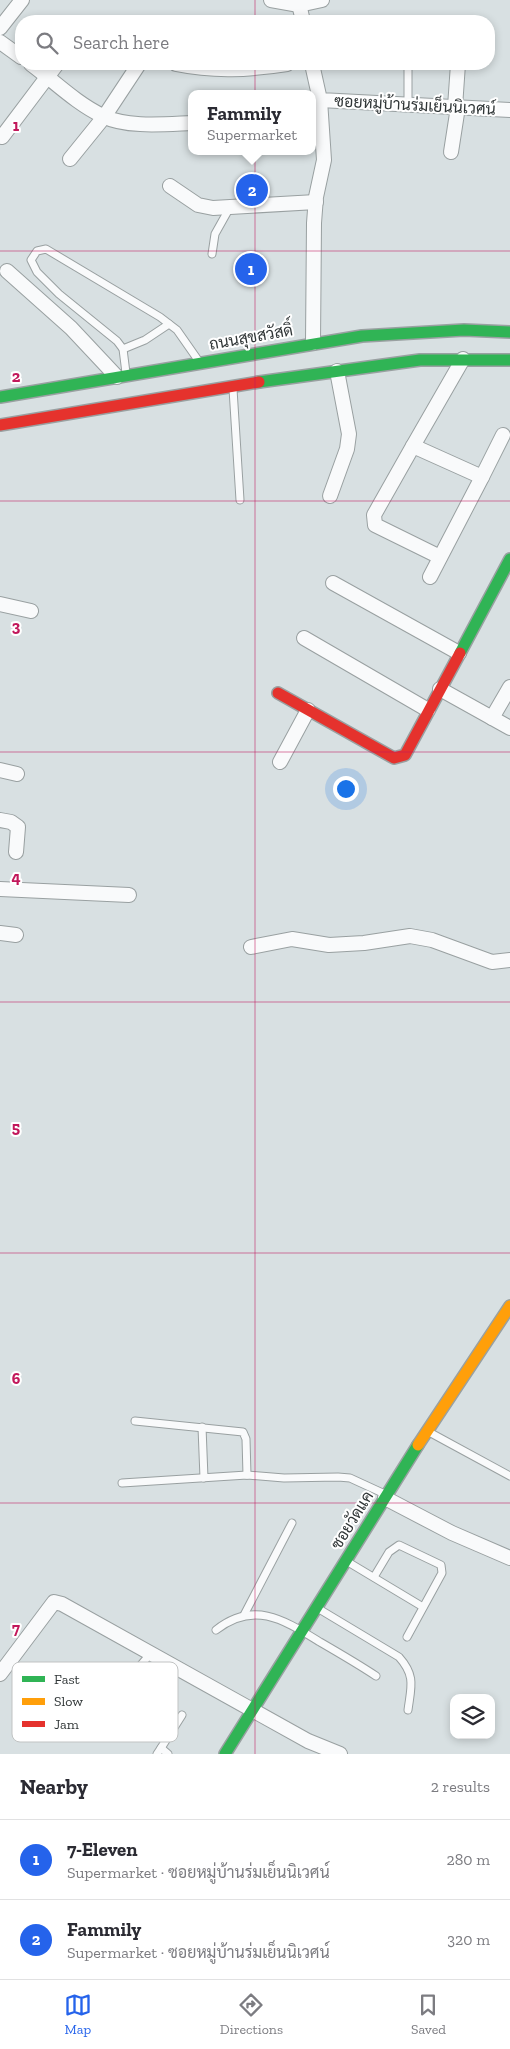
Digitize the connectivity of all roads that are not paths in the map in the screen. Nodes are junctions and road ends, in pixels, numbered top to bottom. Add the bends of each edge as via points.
1 (22, 0) edge
2 (271, 0) edge
3 (322, 0) edge
4 (298, 3) edge
5 (0, 28) edge
6 (0, 42) edge
7 (15, 53) edge
8 (40, 70) edge
9 (52, 70) edge
10 (135, 70) edge
11 (216, 70) edge
12 (240, 70) edge
13 (313, 70) edge
14 (408, 70) edge
15 (458, 70) edge
16 (48, 76) junction
17 (315, 90) edge
18 (316, 94) edge
19 (408, 105) junction
20 (457, 107) junction
21 (318, 109) edge
22 (510, 110) edge
23 (104, 117) junction
24 (188, 124) edge
25 (2, 138) dead end
26 (451, 152) dead end
27 (70, 159) dead end
28 (170, 186) dead end
29 (316, 202) junction
30 (230, 209) junction
31 (212, 254) dead end
32 (7, 271) dead end
33 (170, 324) junction
34 (510, 332) edge
35 (313, 343) junction
36 (123, 349) junction
37 (463, 359) junction
38 (510, 360) edge
39 (199, 363) junction
40 (338, 371) junction
41 (122, 376) junction
42 (233, 386) junction
43 (0, 397) edge
44 (0, 426) edge
45 (503, 436) dead end
46 (413, 446) junction
47 (482, 477) junction
48 (330, 496) dead end
49 (240, 500) dead end
50 (440, 557) junction
51 (510, 559) edge
52 (430, 577) dead end
53 (333, 583) dead end
54 (0, 604) edge
55 (31, 611) dead end
56 (304, 638) dead end
57 (459, 653) junction
58 (510, 687) edge
59 (440, 689) junction
60 (278, 693) dead end
61 (308, 710) junction
62 (428, 710) junction
63 (492, 718) junction
64 (510, 728) edge
65 (280, 762) dead end
66 (0, 770) edge
67 (17, 774) dead end
68 (0, 820) edge
69 (16, 852) dead end
70 (0, 888) edge
71 (129, 895) dead end
72 (0, 933) edge
73 (16, 935) dead end
74 (250, 947) dead end
75 (510, 960) edge
76 (510, 1306) edge
77 (135, 1421) dead end
78 (202, 1427) junction
79 (427, 1431) junction
80 (247, 1475) junction
81 (510, 1476) edge
82 (204, 1478) junction
83 (122, 1483) dead end
84 (386, 1497) junction
85 (292, 1523) dead end
86 (510, 1558) edge
87 (346, 1561) junction
88 (374, 1577) junction
89 (422, 1607) junction
90 (317, 1608) junction
91 (244, 1615) junction
92 (216, 1630) dead end
93 (302, 1631) junction
94 (407, 1637) dead end
95 (151, 1653) junction
96 (143, 1662) edge
97 (167, 1662) edge
98 (178, 1668) edge
99 (0, 1674) edge
100 (376, 1676) dead end
101 (253, 1709) junction
102 (408, 1710) dead end
103 (182, 1715) dead end
104 (178, 1721) edge
105 (159, 1751) edge
106 (168, 1754) edge
107 (225, 1754) edge
108 (340, 1754) edge

1 - 5 street
2 - 4 street
3 - 4 street
6 - 7 street
8 - 16 street
9 - 16 street
10 - 23 street
11 - 12 street
13 - 17 street, ซอยหมู่บ้านร่มเย็นนิเวศน์
14 - 19 lane
15 - 20 street
16 - 23 street
16 - 25 street
18 - 21 street, ซอยหมู่บ้านร่มเย็นนิเวศน์
19 - 20 street, ซอยหมู่บ้านร่มเย็นนิเวศน์
19 - 21 street, ซอยหมู่บ้านร่มเย็นนิเวศน์
20 - 22 street, ซอยหมู่บ้านร่มเย็นนิเวศน์
20 - 26 street
21 - 29 street, ซอยหมู่บ้านร่มเย็นนิเวศน์ via 324,160
23 - 24 street via 151,125
23 - 27 street
28 - 30 street via 198,205
29 - 30 street
29 - 35 street, ซอยหมู่บ้านร่มเย็นนิเวศน์
30 - 31 lane via 215,234
32 - 41 street
33 - 36 lane
33 - 36 lane via 46,249 37,251 31,260 37,272
33 - 39 lane via 183,337
34 - 35 main road, ถนนสุขสวัสดิ์ via 410,332
35 - 39 main road, ถนนสุขสวัสดิ์
36 - 41 lane
37 - 38 main road
37 - 40 main road via 420,360
37 - 46 street
39 - 41 main road, ถนนสุขสวัสดิ์
40 - 42 main road
40 - 48 street via 349,434
41 - 43 main road, ถนนสุขสวัสดิ์
42 - 44 main road
42 - 49 lane
45 - 47 street
46 - 47 street
46 - 50 street via 373,520 376,525
47 - 50 street
50 - 52 street
51 - 57 main road
53 - 57 street
54 - 55 street
56 - 62 street
57 - 59 main road
58 - 63 street
59 - 62 main road
59 - 63 street
60 - 61 main road
61 - 62 main road via 394,758 405,755
61 - 65 street
63 - 64 street
66 - 67 street
68 - 69 street via 18,826
70 - 71 street
72 - 73 street
74 - 75 street via 292,939 343,944 410,936 432,940 492,962
76 - 79 main road, ซอยวัดแค
77 - 78 lane
78 - 80 lane via 242,1432 246,1439
78 - 82 lane
79 - 81 lane
79 - 84 main road, ซอยวัดแค
80 - 82 lane
80 - 84 lane via 350,1478
82 - 83 lane
84 - 86 street via 452,1533
84 - 87 main road, ซอยวัดแค
85 - 91 lane
87 - 88 lane
87 - 90 main road, ซอยวัดแค
88 - 89 lane
88 - 89 lane via 389,1552 399,1545 441,1566 442,1573
89 - 94 lane
90 - 93 main road, ซอยวัดแค
90 - 102 lane via 399,1657 409,1668 412,1680
91 - 92 lane via 229,1620
91 - 93 lane via 282,1619
93 - 100 lane
93 - 101 main road, ซอยวัดแค
95 - 96 lane
95 - 97 street
95 - 99 street via 54,1602
98 - 101 street
101 - 107 main road, ซอยวัดแค
101 - 108 street via 308,1741
103 - 104 lane
105 - 106 lane

